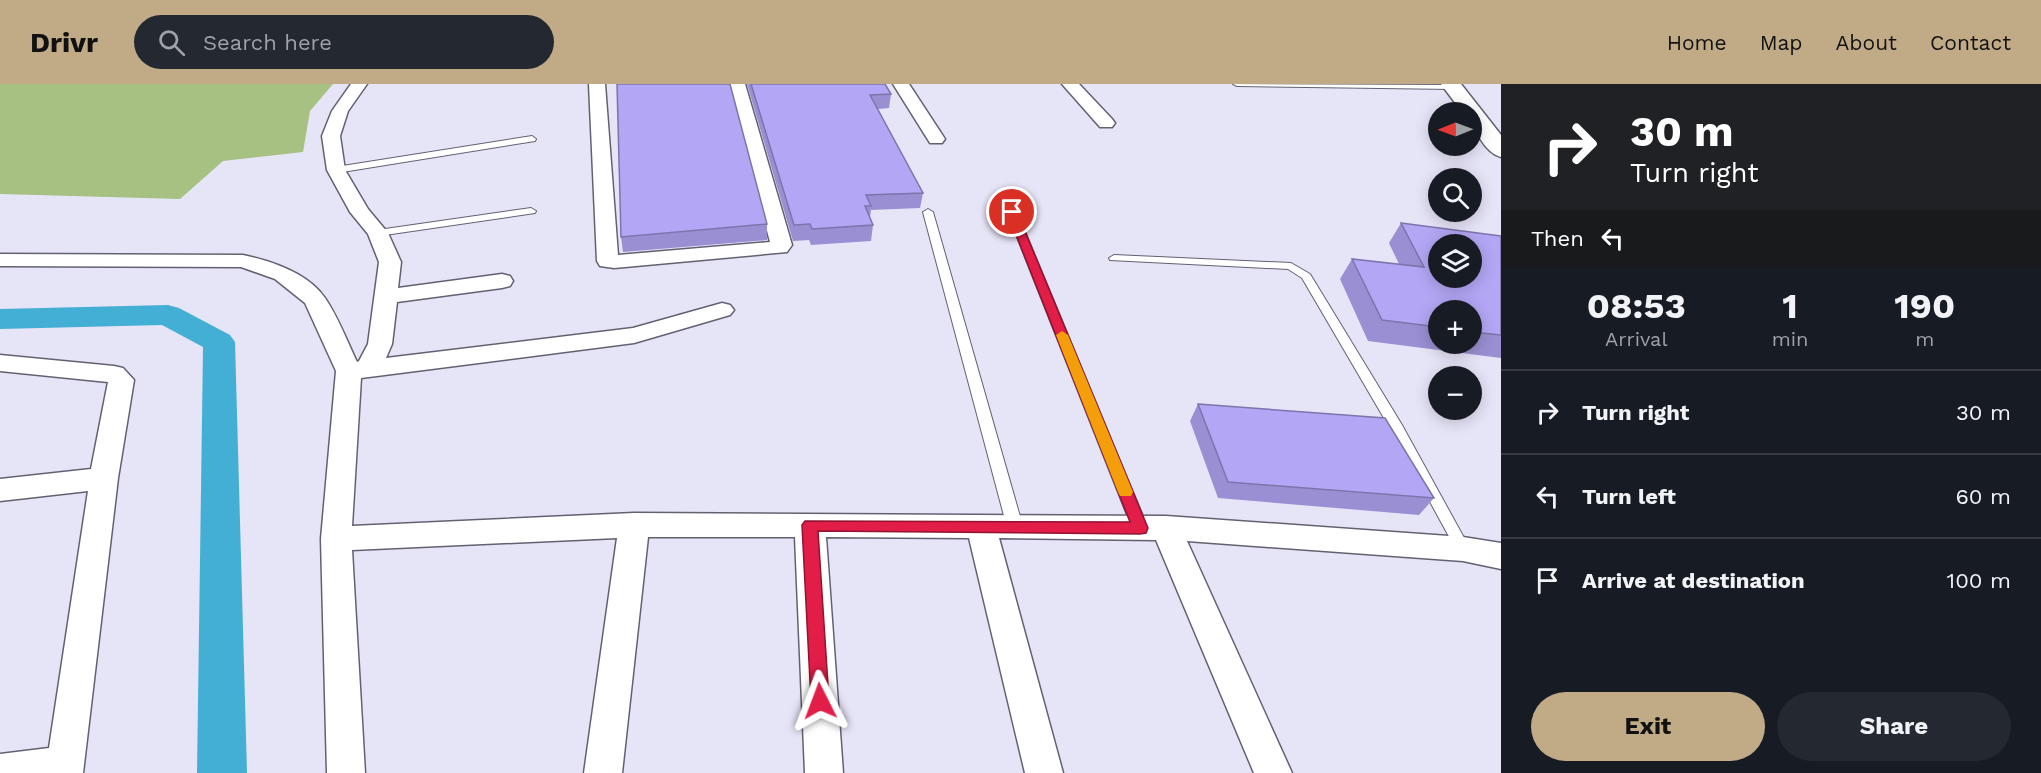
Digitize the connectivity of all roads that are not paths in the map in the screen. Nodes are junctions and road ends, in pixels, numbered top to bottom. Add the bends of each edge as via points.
1 (359, 84) edge
2 (597, 84) edge
3 (737, 84) edge
4 (901, 84) edge
5 (1070, 84) edge
6 (1237, 84) edge
7 (1452, 86) edge
8 (1106, 123) dead end
9 (532, 139) dead end
10 (936, 139) dead end
11 (1501, 150) edge
12 (336, 170) junction
13 (531, 211) dead end
14 (928, 212) dead end
15 (1012, 212) dead end
16 (378, 233) junction
17 (1114, 258) dead end
18 (0, 260) edge
19 (502, 281) dead end
20 (387, 296) junction
21 (722, 310) dead end
22 (0, 363) edge
23 (359, 369) junction
24 (1372, 423) edge
25 (1395, 425) junction
26 (104, 478) junction
27 (0, 490) edge
28 (634, 525) junction
29 (810, 525) junction
30 (981, 527) junction
31 (1015, 527) junction
32 (1153, 528) junction
33 (336, 539) junction
34 (1463, 549) junction
35 (1501, 556) edge
36 (64, 769) edge
37 (0, 773) edge
38 (346, 773) edge
39 (603, 773) edge
40 (824, 773) edge
41 (1044, 773) edge
42 (1273, 773) edge

1 - 12 street via 340,111 331,136
2 - 3 street via 608,261 614,262 780,248
4 - 10 street
5 - 8 street
6 - 7 lane
7 - 11 main road
9 - 12 lane
12 - 16 street via 360,212
13 - 16 lane
14 - 31 lane
15 - 32 lane
16 - 20 street via 390,262
17 - 25 lane via 1291,266 1299,270
18 - 23 street via 243,261 282,274 315,300
19 - 20 street
20 - 23 street via 380,344
21 - 23 street via 634,335
22 - 26 street via 114,374 121,380
23 - 33 street
24 - 25 lane
25 - 34 lane
26 - 27 street
26 - 36 street
28 - 29 street
28 - 33 street
28 - 39 street
29 - 30 street
29 - 40 street
30 - 31 street
30 - 41 street
31 - 32 street
32 - 34 street
32 - 42 street
33 - 38 street
34 - 35 street
36 - 37 street

